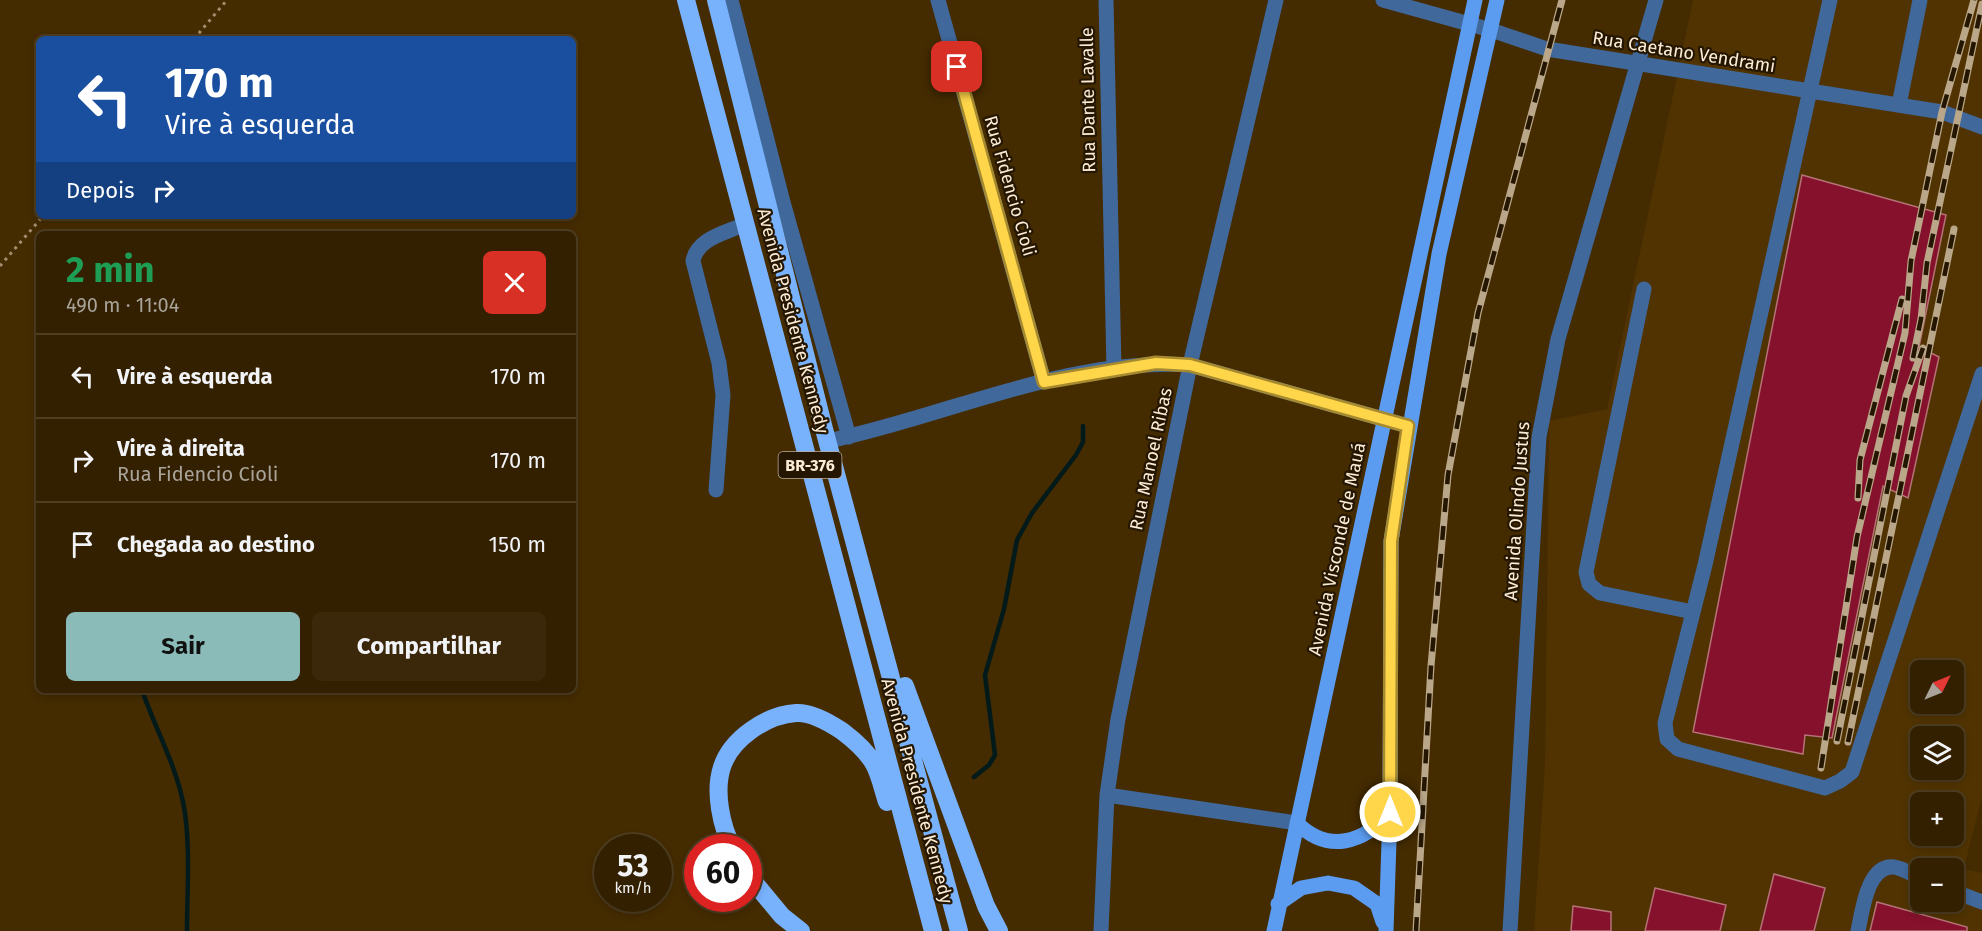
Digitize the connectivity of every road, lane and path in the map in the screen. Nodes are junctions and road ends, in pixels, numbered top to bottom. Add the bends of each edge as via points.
1 (227, 0) edge
2 (686, 0) edge
3 (717, 0) edge
4 (731, 0) edge
5 (938, 0) edge
6 (1106, 0) edge
7 (1276, 0) edge
8 (1383, 0) edge
9 (1474, 0) edge
10 (1497, 0) edge
11 (1656, 0) edge
12 (1830, 0) edge
13 (1920, 0) edge
14 (1470, 24) junction
15 (1491, 30) junction
16 (197, 36) edge
17 (1636, 65) junction
18 (1811, 91) junction
19 (1899, 105) junction
20 (1982, 127) edge
21 (40, 219) edge
22 (745, 224) junction
23 (0, 266) edge
24 (1644, 289) dead end
25 (1190, 365) junction
26 (1114, 369) junction
27 (1982, 374) edge
28 (1044, 382) junction
29 (1385, 421) junction
30 (1408, 426) junction
31 (849, 437) junction
32 (828, 441) junction
33 (716, 490) dead end
34 (851, 521) junction
35 (1693, 612) junction
36 (1107, 795) junction
37 (1390, 812) junction
38 (1297, 823) junction
39 (727, 834) edge
40 (1910, 874) edge
41 (762, 892) edge
42 (1964, 895) edge
43 (1982, 902) edge
44 (925, 903) junction
45 (1278, 904) junction
46 (801, 931) edge
47 (933, 931) edge
48 (959, 931) edge
49 (999, 931) edge
50 (1101, 931) edge
51 (1274, 931) edge
52 (1386, 931) edge
53 (1510, 931) edge
54 (1858, 931) edge

1 - 16 path
2 - 22 highway, Avenida Presidente Kennedy / BR-376
3 - 32 highway, Avenida Presidente Kennedy / BR-376
4 - 31 street
5 - 28 street, Rua Fidencio Cioli
6 - 26 street, Rua Dante Lavalle
7 - 25 street, Rua Manoel Ribas
8 - 14 street, Rua Caetano Vendrami
9 - 14 main road, Avenida Visconde de Mauá
10 - 15 main road
11 - 17 street, Avenida Olindo Justus
12 - 18 street
13 - 19 street
14 - 15 street, Rua Caetano Vendrami
14 - 29 main road, Avenida Visconde de Mauá
15 - 17 street, Rua Caetano Vendrami via 1547,49
15 - 30 main road via 1439,254
17 - 18 street, Rua Caetano Vendrami
17 - 53 street, Avenida Olindo Justus via 1558,339 1539,437
18 - 19 street, Rua Caetano Vendrami
18 - 35 street
19 - 20 street, Rua Caetano Vendrami via 1942,112
21 - 23 path
22 - 33 street via 703,243 695,250 693,261 719,363 723,395
22 - 44 highway, Avenida Presidente Kennedy / BR-376
24 - 35 street via 1586,572 1589,584 1599,593
25 - 26 street via 1156,363
25 - 29 street
25 - 36 street, Rua Manoel Ribas via 1118,719
26 - 28 street
27 - 35 street via 1852,772 1840,782 1825,788 1678,749 1667,739 1665,723
28 - 31 street
29 - 30 street
29 - 38 main road, Avenida Visconde de Mauá
30 - 37 main road via 1391,541
31 - 32 street
32 - 34 highway, Avenida Presidente Kennedy / BR-376
34 - 48 highway, Avenida Presidente Kennedy / BR-376
34 - 49 highway via 890,646 986,906
36 - 38 street
36 - 50 street, Rua Manoel Ribas
37 - 38 main road via 1370,832 1343,841 1323,840 1308,834
37 - 52 main road
38 - 45 main road, Avenida Visconde de Mauá
39 - 44 highway via 719,798 722,767 739,740 765,722 797,713 828,722 857,742 874,763
40 - 54 street via 1893,867 1881,870 1871,879
41 - 46 highway
42 - 43 street
44 - 47 highway, Avenida Presidente Kennedy / BR-376
45 - 51 main road, Avenida Visconde de Mauá
45 - 52 main road via 1301,888 1319,884 1354,888 1377,904

